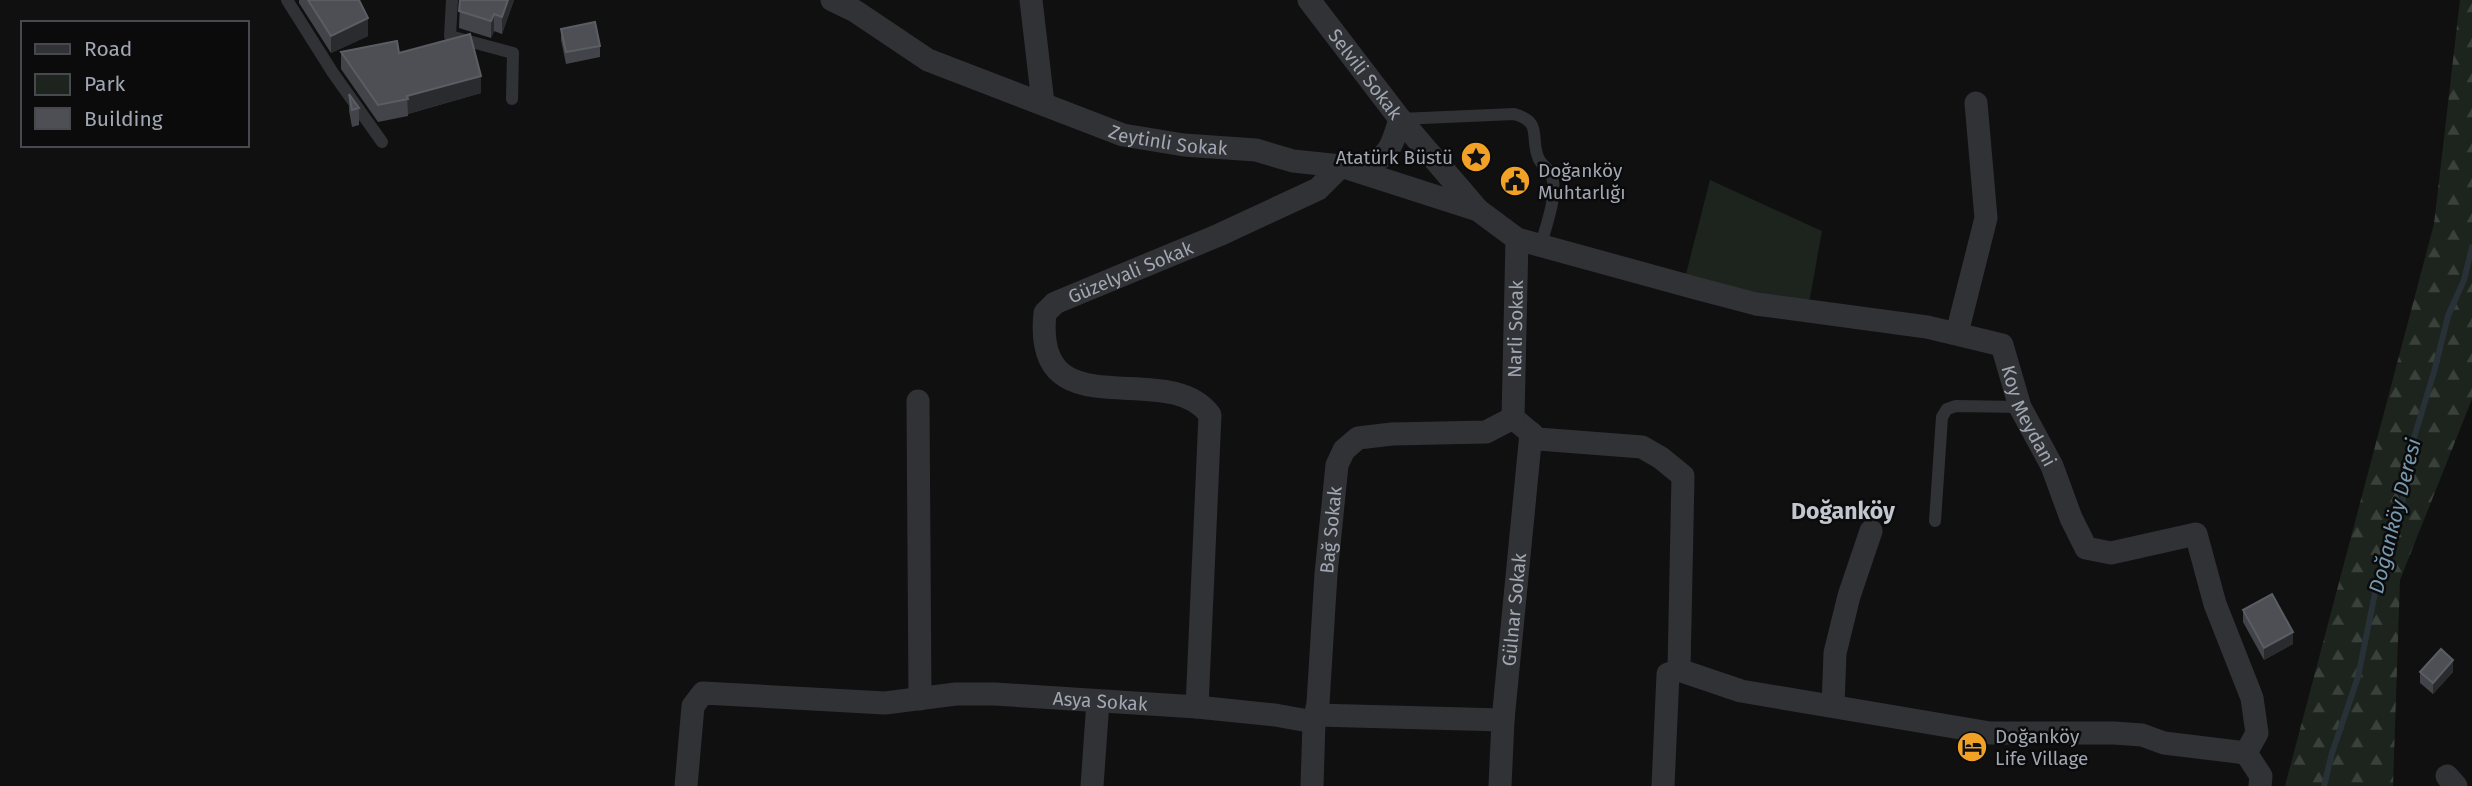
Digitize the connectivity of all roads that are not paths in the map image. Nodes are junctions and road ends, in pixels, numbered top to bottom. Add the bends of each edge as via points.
1 (286, 0) edge
2 (452, 0) edge
3 (832, 0) edge
4 (1031, 0) edge
5 (1309, 0) edge
6 (512, 99) dead end
7 (1043, 103) junction
8 (1976, 103) dead end
9 (1400, 119) junction
10 (382, 142) dead end
11 (1341, 166) junction
12 (1478, 210) junction
13 (1517, 239) junction
14 (1541, 244) junction
15 (1957, 333) junction
16 (918, 401) dead end
17 (2020, 407) junction
18 (1513, 418) junction
19 (1531, 433) junction
20 (1935, 521) dead end
21 (1871, 531) dead end
22 (1679, 670) junction
23 (920, 699) junction
24 (1098, 701) junction
25 (1833, 705) junction
26 (1197, 707) junction
27 (1315, 719) junction
28 (1503, 720) junction
29 (2246, 753) junction
30 (686, 786) edge
31 (1092, 786) edge
32 (1312, 786) edge
33 (1500, 786) edge
34 (1663, 786) edge
35 (2260, 786) edge

1 - 10 lane
2 - 6 lane via 450,36 513,53
3 - 7 street, Zeytinli Sokak via 928,60
4 - 7 street
5 - 9 street, Selvili Sokak
7 - 11 street, Zeytinli Sokak via 1123,135 1256,150 1293,161
8 - 15 street via 1986,218
9 - 11 street via 1392,146 1374,163
9 - 12 street, Selvili Sokak
9 - 14 lane via 1514,114 1532,123 1538,159 1553,182
11 - 12 street, Zeytinli Sokak
11 - 26 street, Güzelyali Sokak via 1318,189 1055,303 1045,313 1045,346 1060,372 1103,388 1191,397 1210,415
12 - 13 street, Zeytinli Sokak
13 - 14 street, Koy Meydani
13 - 18 street, Narli Sokak
14 - 15 street, Koy Meydani via 1756,304
15 - 17 street, Koy Meydani via 2002,345
16 - 23 street
17 - 20 lane via 1947,409 1942,417
17 - 29 street, Koy Meydani via 2052,466 2086,548 2111,553 2196,534 2215,604 2252,698 2257,733
18 - 19 street
18 - 27 street, Bağ Sokak via 1486,432 1359,438 1344,450 1337,465
19 - 22 street via 1538,439 1642,447 1684,476
19 - 28 street, Gülnar Sokak
21 - 25 street via 1835,653
22 - 25 street via 1741,691
22 - 34 street via 1668,674
23 - 24 street, Asya Sokak via 982,694
23 - 30 street, Asya Sokak via 885,703 703,692 694,706
24 - 26 street, Asya Sokak
24 - 31 street
25 - 29 street via 1990,733 2142,735 2164,743
26 - 27 street, Asya Sokak
27 - 28 street, Asya Sokak
27 - 32 street, Bağ Sokak
28 - 33 street, Gülnar Sokak
29 - 35 street via 2261,776

